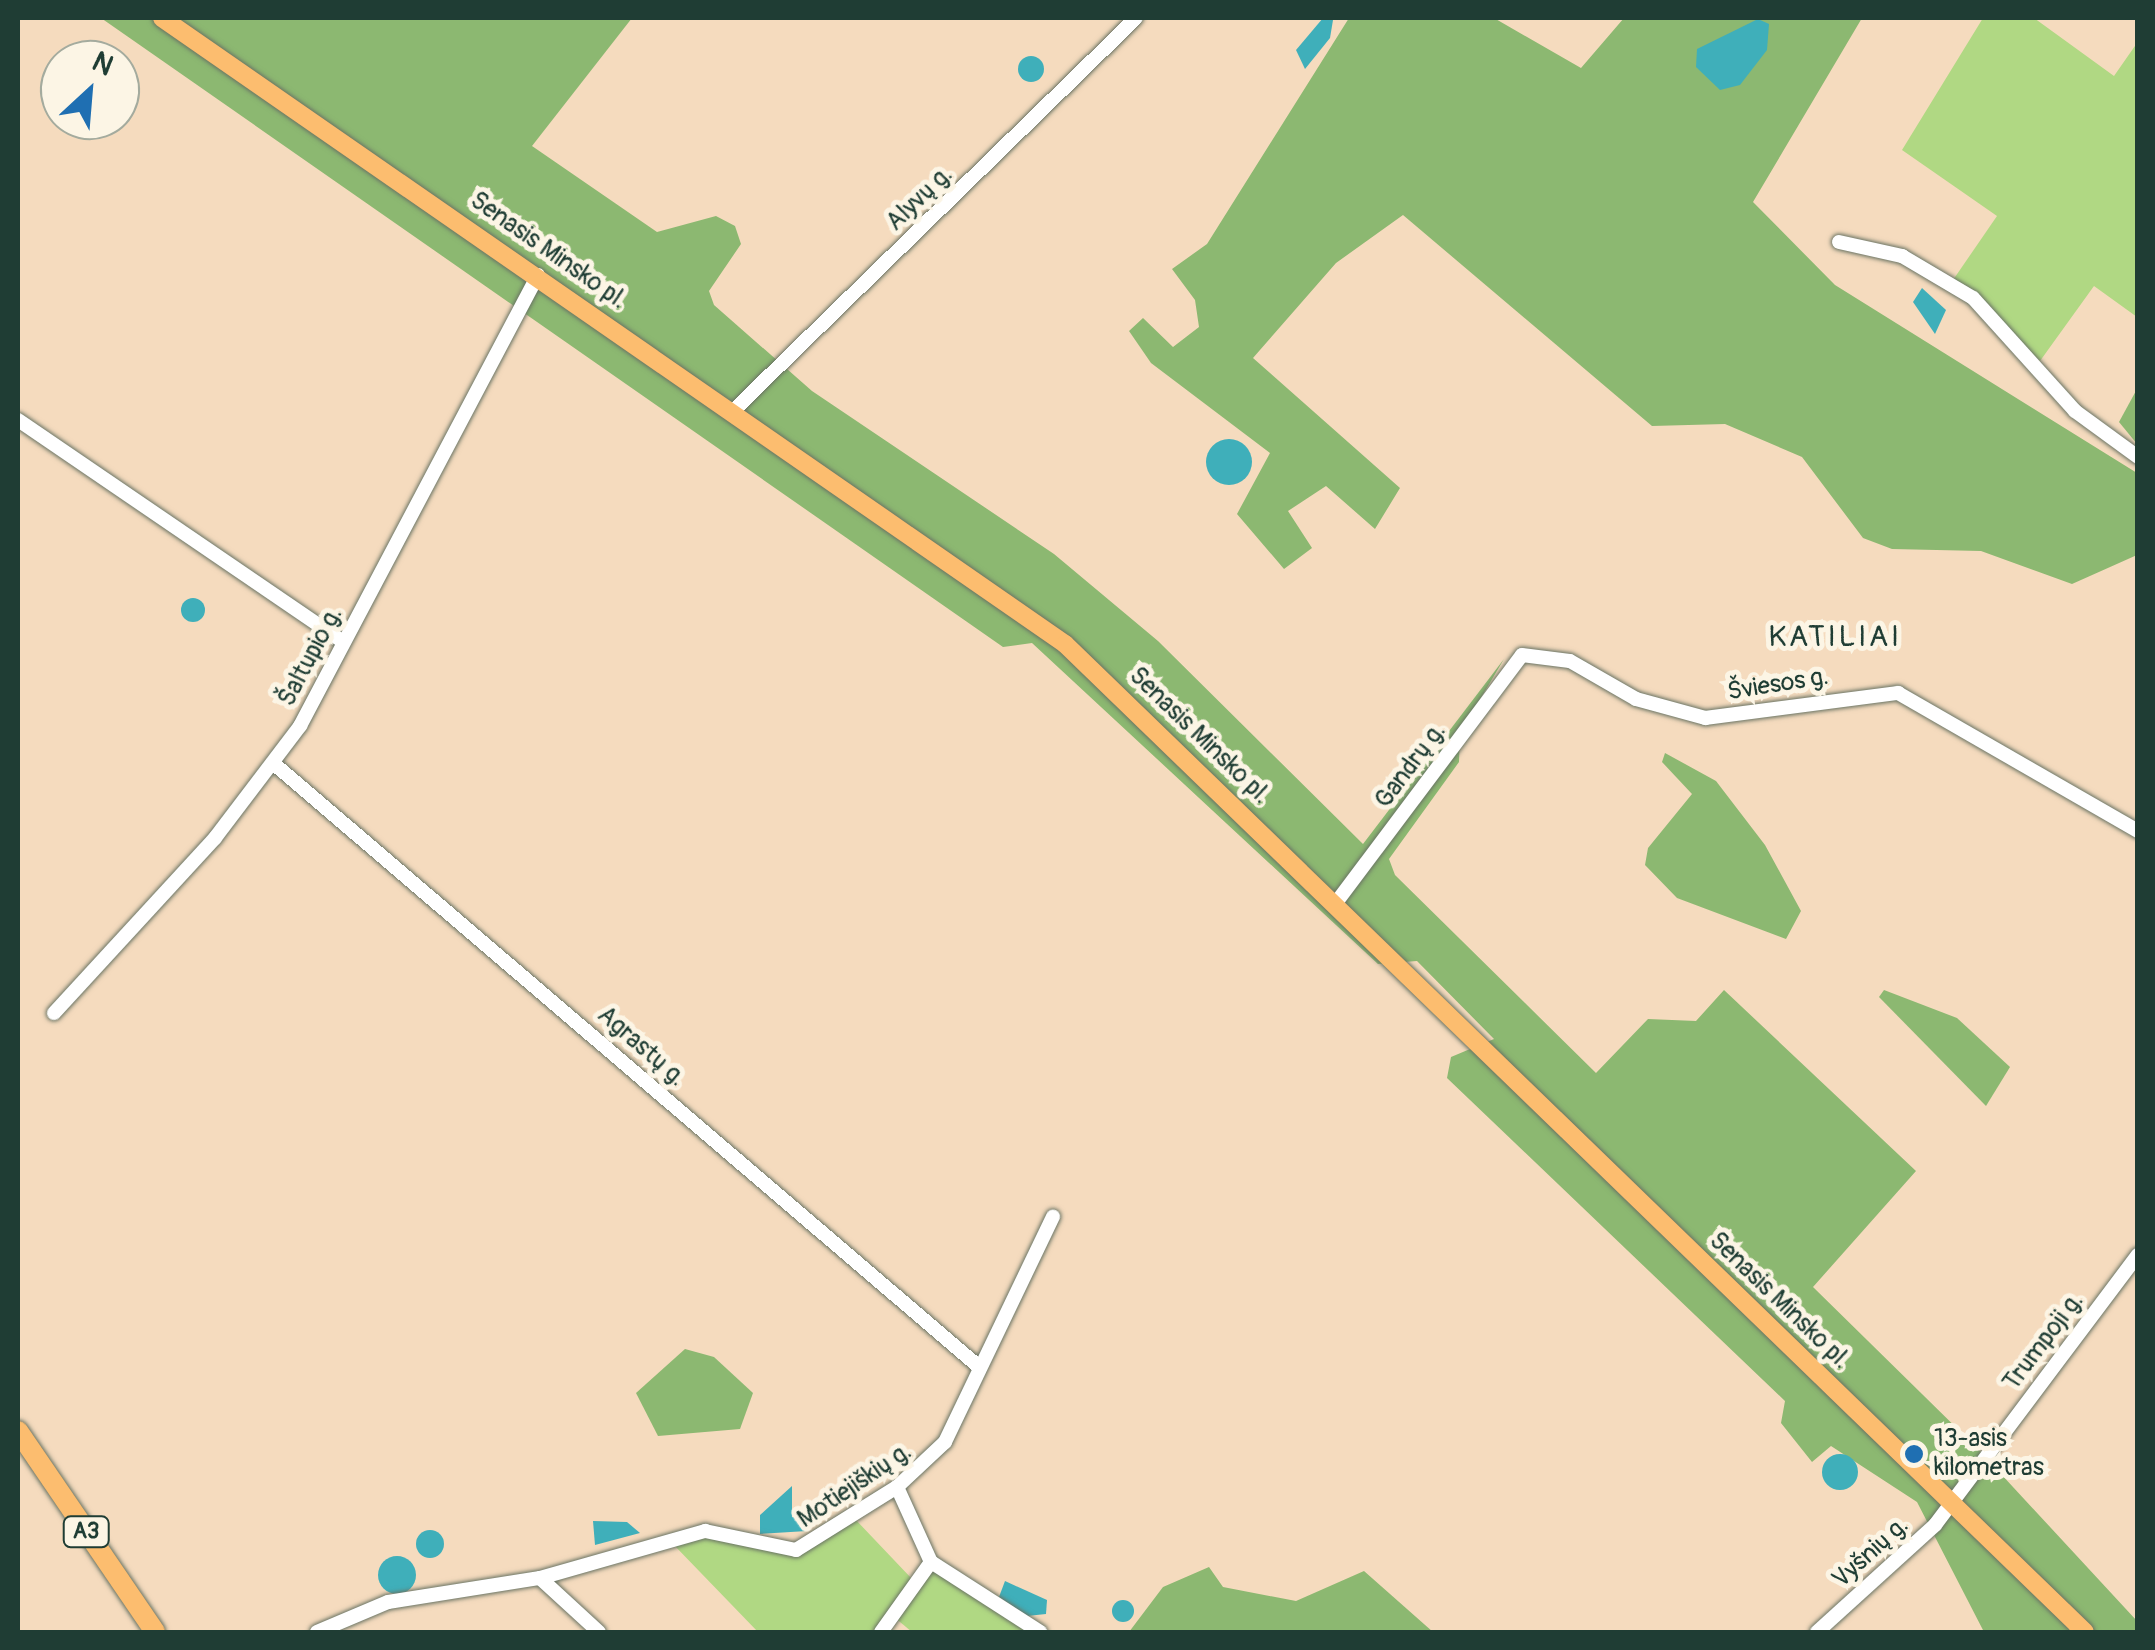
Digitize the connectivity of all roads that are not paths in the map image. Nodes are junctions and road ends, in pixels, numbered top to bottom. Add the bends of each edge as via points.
1 (162, 18) edge
2 (1136, 18) edge
3 (1840, 242) dead end
4 (538, 275) junction
5 (734, 410) junction
6 (18, 420) edge
7 (2138, 457) edge
8 (344, 642) junction
9 (1522, 655) joint
10 (273, 763) junction
11 (2138, 832) edge
12 (1336, 904) junction
13 (54, 1013) dead end
14 (1053, 1217) dead end
15 (2138, 1255) edge
16 (978, 1366) junction
17 (18, 1431) edge
18 (897, 1487) junction
19 (1952, 1504) junction
20 (931, 1562) junction
21 (540, 1578) junction
22 (155, 1632) edge
23 (316, 1632) edge
24 (600, 1632) edge
25 (880, 1632) edge
26 (1040, 1632) edge
27 (1817, 1632) edge
28 (2085, 1632) edge

1 - 4 main road, Senasis Minsko pl.
2 - 5 street, Alyvų g.
3 - 7 street via 1902,256 1973,298 2076,411
4 - 5 main road, Senasis Minsko pl.
4 - 8 street, Šaltupio g.
5 - 12 main road, Senasis Minsko pl. via 1065,644
6 - 8 street
8 - 10 street, Šaltupio g.
9 - 11 street, Šviesos g. via 1570,660 1636,700 1704,718 1898,693
9 - 12 street, Gandrų g.
10 - 13 street, Šaltupio g.
10 - 16 street, Agrastų g.
12 - 19 main road, Senasis Minsko pl.
14 - 16 street, Motiejiškių g.
15 - 19 street, Trumpoji g.
16 - 18 street, Motiejiškių g. via 933,1460
17 - 22 highway, A3
18 - 20 street
18 - 21 street, Motiejiškių g. via 796,1550 704,1531
19 - 27 street, Vyšnių g.
19 - 28 main road, Senasis Minsko pl.
20 - 25 street
20 - 26 street
21 - 23 street, Motiejiškių g. via 388,1602
21 - 24 street

